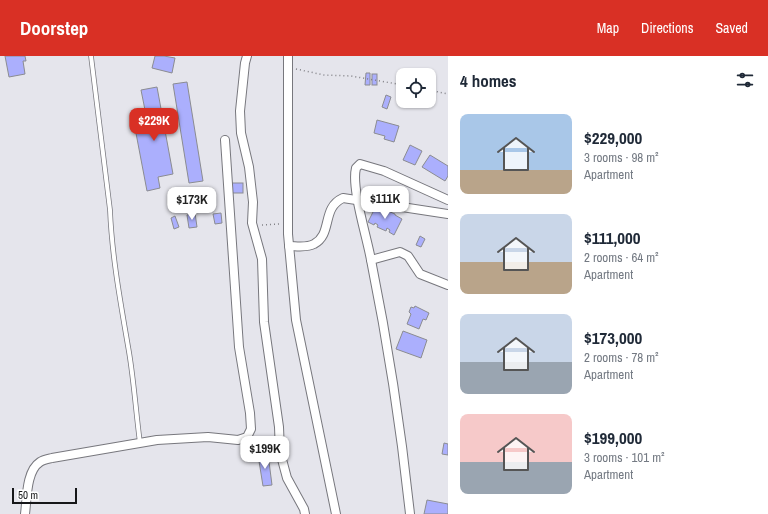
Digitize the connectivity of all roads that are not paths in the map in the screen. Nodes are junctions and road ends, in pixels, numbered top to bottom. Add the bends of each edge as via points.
1 (90, 56) edge
2 (248, 56) edge
3 (288, 56) edge
4 (224, 140) dead end
5 (448, 200) edge
6 (358, 201) junction
7 (448, 214) edge
8 (289, 246) junction
9 (371, 260) junction
10 (448, 285) edge
11 (140, 443) junction
12 (26, 514) edge
13 (305, 514) edge
14 (336, 514) edge
15 (410, 514) edge

1 - 11 lane
2 - 13 street via 240,111 241,133 249,167 253,202 252,223 262,259 264,322 279,427 280,452 287,478
3 - 8 street
4 - 11 street via 239,347 251,428 247,437 238,440 208,437
5 - 6 street via 384,171 360,164 354,174
6 - 7 street
6 - 8 street via 343,198 337,201 329,214 324,233 314,244
6 - 9 street
8 - 14 street via 296,320
9 - 10 street via 400,252 408,256 420,274
9 - 15 street via 391,376
11 - 12 street via 39,462 28,482

